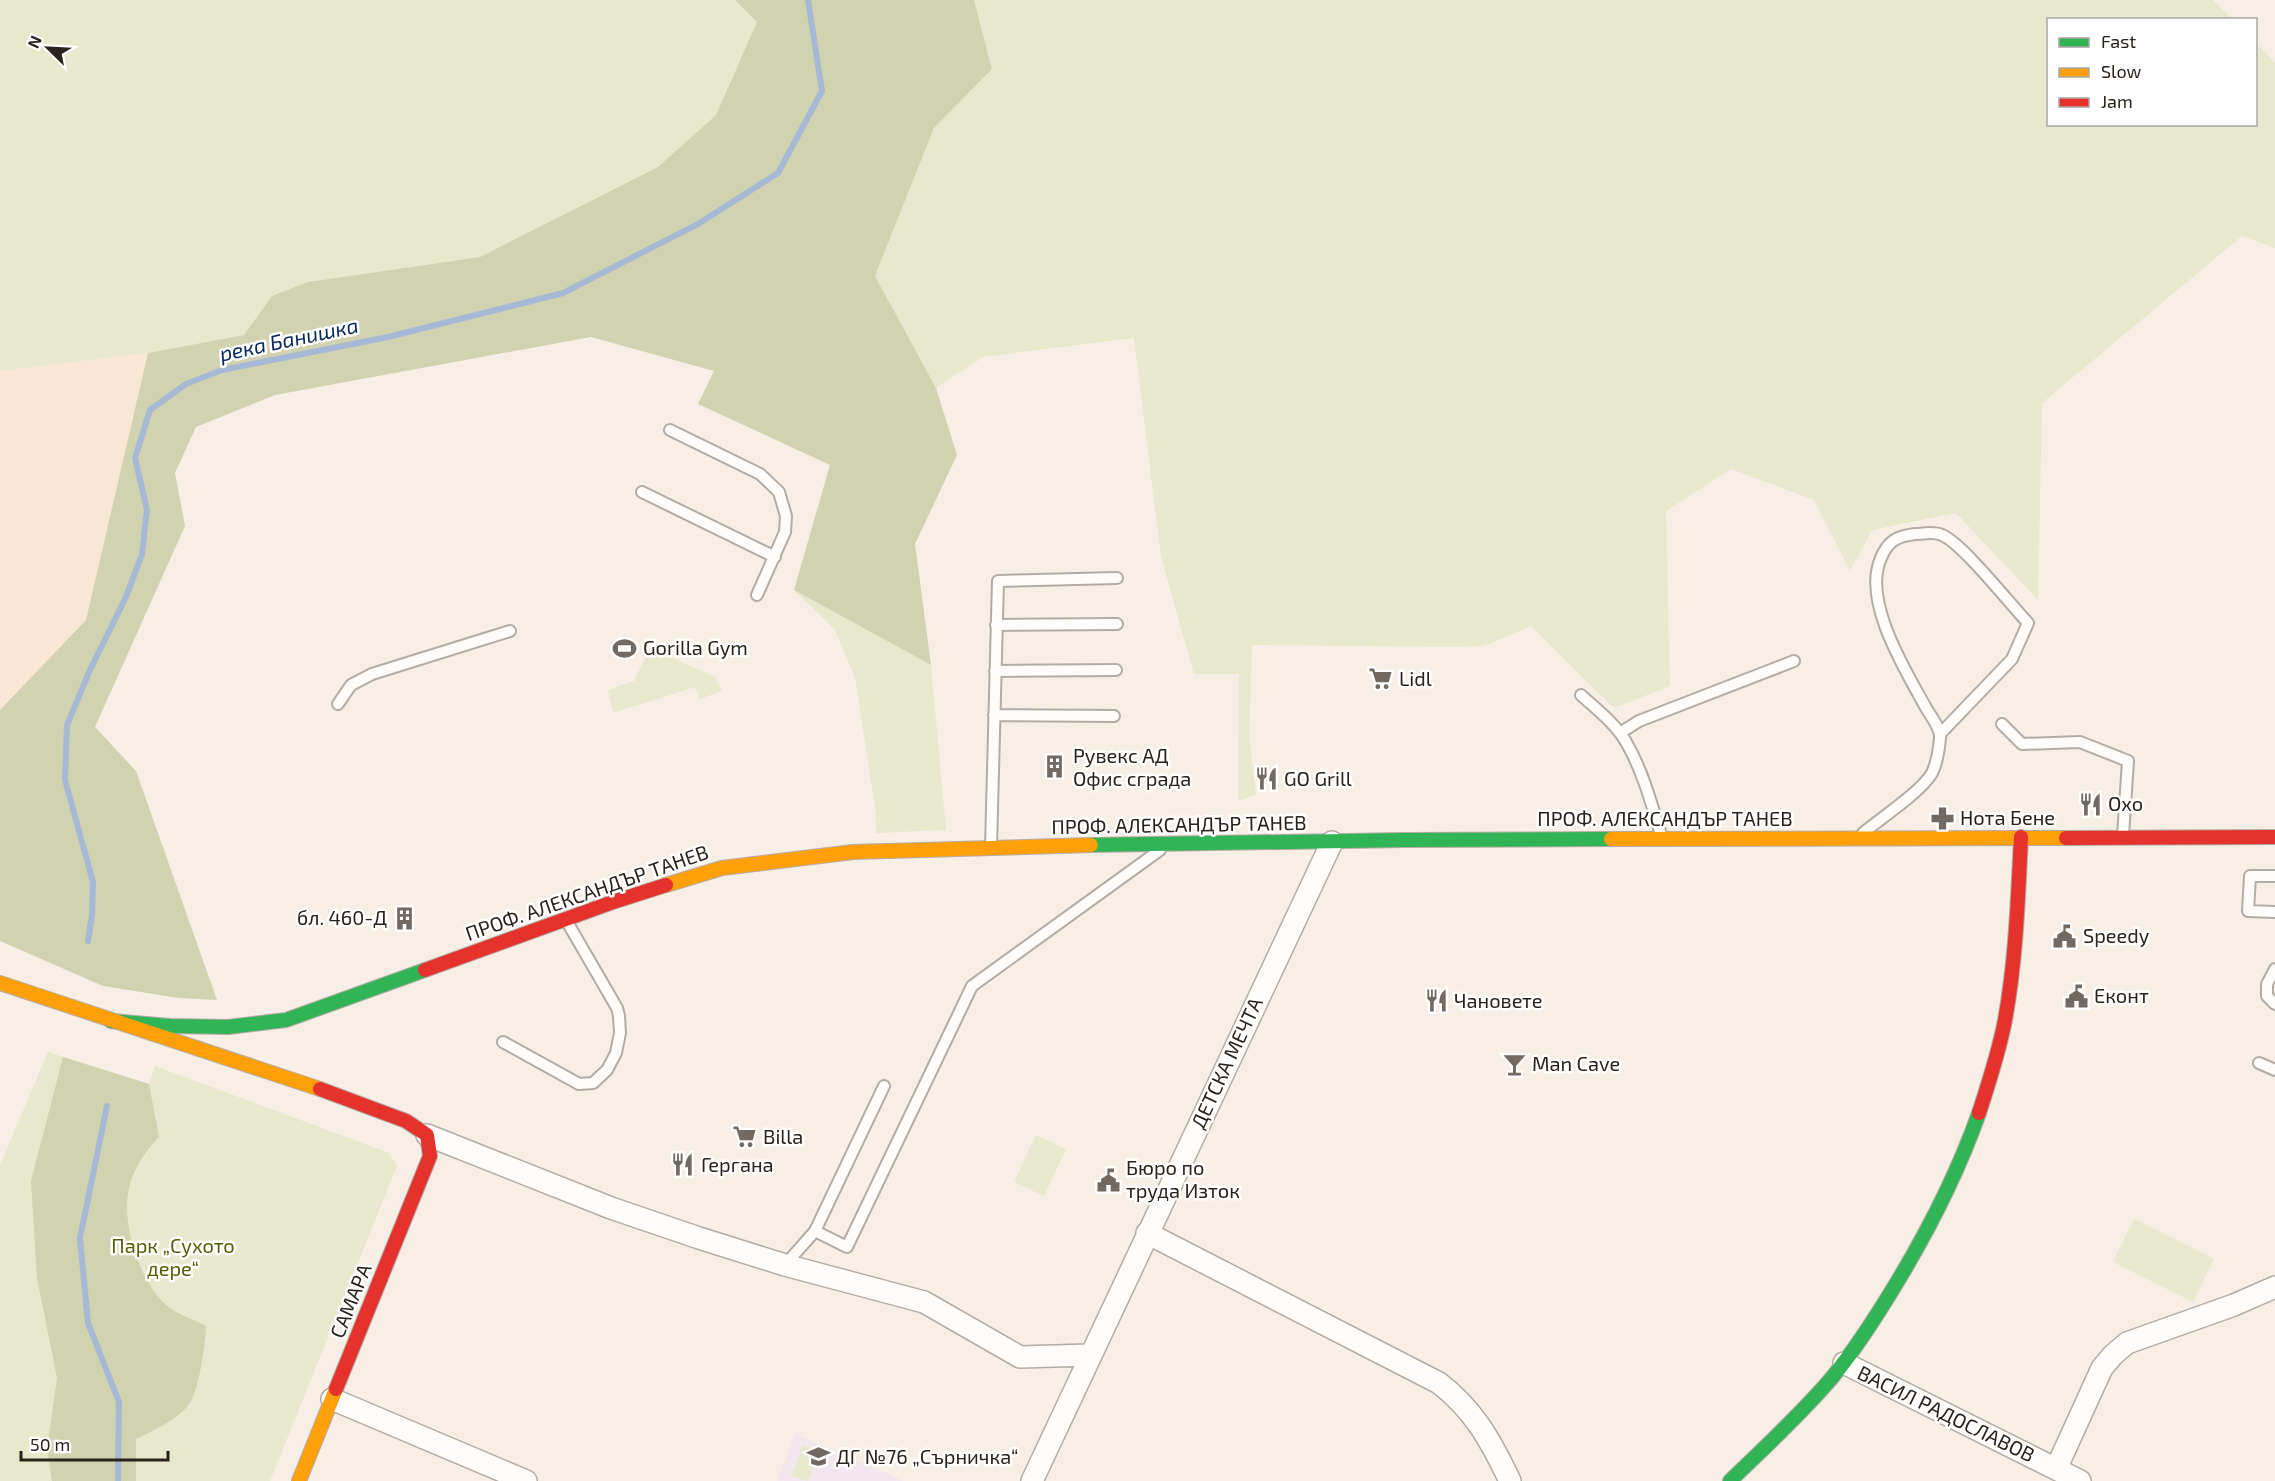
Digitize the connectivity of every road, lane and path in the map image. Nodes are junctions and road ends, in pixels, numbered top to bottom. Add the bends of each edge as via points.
1 (670, 430) dead end
2 (642, 492) dead end
3 (775, 557) junction
4 (1117, 578) dead end
5 (757, 596) dead end
6 (1117, 624) dead end
7 (996, 625) junction
8 (510, 631) dead end
9 (1794, 661) dead end
10 (1116, 670) dead end
11 (995, 671) junction
12 (1581, 695) dead end
13 (338, 704) dead end
14 (994, 715) junction
15 (1114, 716) dead end
16 (2002, 724) dead end
17 (1620, 733) junction
18 (1940, 734) junction
19 (2021, 837) junction
20 (2123, 837) junction
21 (2275, 837) edge
22 (1662, 838) junction
23 (1856, 839) junction
24 (1332, 842) junction
25 (1169, 843) junction
26 (991, 848) junction
27 (2275, 876) edge
28 (2275, 912) edge
29 (566, 919) junction
30 (2275, 969) edge
31 (0, 983) edge
32 (2275, 1004) edge
33 (286, 1020) junction
34 (111, 1021) junction
35 (264, 1035) dead end
36 (503, 1042) dead end
37 (260, 1054) dead end
38 (2259, 1063) dead end
39 (2275, 1070) edge
40 (278, 1074) junction
41 (884, 1086) dead end
42 (428, 1135) junction
43 (815, 1231) junction
44 (1147, 1233) junction
45 (785, 1265) junction
46 (2275, 1287) edge
47 (1090, 1355) junction
48 (1844, 1363) junction
49 (332, 1399) junction
50 (2056, 1469) junction
51 (299, 1481) edge
52 (526, 1481) edge
53 (1032, 1481) edge
54 (1510, 1481) edge
55 (1730, 1481) edge
56 (2080, 1481) edge

1 - 3 lane via 760,474 779,492 786,516 785,532
2 - 3 lane
3 - 5 lane
4 - 7 lane via 998,581
6 - 7 lane
7 - 11 lane
8 - 13 lane via 372,674 351,685
9 - 17 lane via 1640,721
10 - 11 lane
11 - 14 lane
12 - 17 lane
14 - 15 lane
14 - 26 lane
16 - 20 lane via 2022,744 2080,742 2128,761
17 - 22 lane via 1646,788
18 - 18 lane via 1881,619 1876,591 1876,567 1890,541 1935,532 1954,542 2028,623 2012,659
18 - 23 lane via 1932,773
19 - 20 street, ПРОФ. АЛЕКСАНДЪР ТАНЕВ
19 - 23 street, ПРОФ. АЛЕКСАНДЪР ТАНЕВ
19 - 48 street via 2009,993 1981,1109 1916,1253
20 - 21 street, ПРОФ. АЛЕКСАНДЪР ТАНЕВ
22 - 23 street, ПРОФ. АЛЕКСАНДЪР ТАНЕВ
22 - 24 street, ПРОФ. АЛЕКСАНДЪР ТАНЕВ
24 - 25 street, ПРОФ. АЛЕКСАНДЪР ТАНЕВ
24 - 44 street, ДЕТСКА МЕЧТА
25 - 26 street, ПРОФ. АЛЕКСАНДЪР ТАНЕВ
25 - 43 lane via 972,986 847,1247
26 - 29 street, ПРОФ. АЛЕКСАНДЪР ТАНЕВ via 853,852 722,868
27 - 28 lane via 2250,876 2248,911
29 - 33 street, ПРОФ. АЛЕКСАНДЪР ТАНЕВ
29 - 36 lane via 617,1008 620,1033 613,1062 593,1083 579,1084
30 - 32 lane via 2266,996
31 - 34 street
33 - 34 street, ПРОФ. АЛЕКСАНДЪР ТАНЕВ via 228,1027
33 - 35 street
34 - 40 street
37 - 40 street via 264,1064
38 - 39 lane
40 - 42 street via 406,1121
41 - 43 lane
42 - 45 street via 611,1208
42 - 49 street, САМАРА via 430,1156 426,1168
43 - 45 lane
44 - 47 street, ДЕТСКА МЕЧТА
44 - 54 street via 1439,1383 1481,1424
45 - 47 street via 924,1302 1020,1357
46 - 50 street via 2127,1343 2102,1368
47 - 53 street, ДЕТСКА МЕЧТА
48 - 50 street, ВАСИЛ РАДОСЛАВОВ
48 - 55 street
49 - 51 street, САМАРА
49 - 52 street
50 - 56 street, ВАСИЛ РАДОСЛАВОВ

